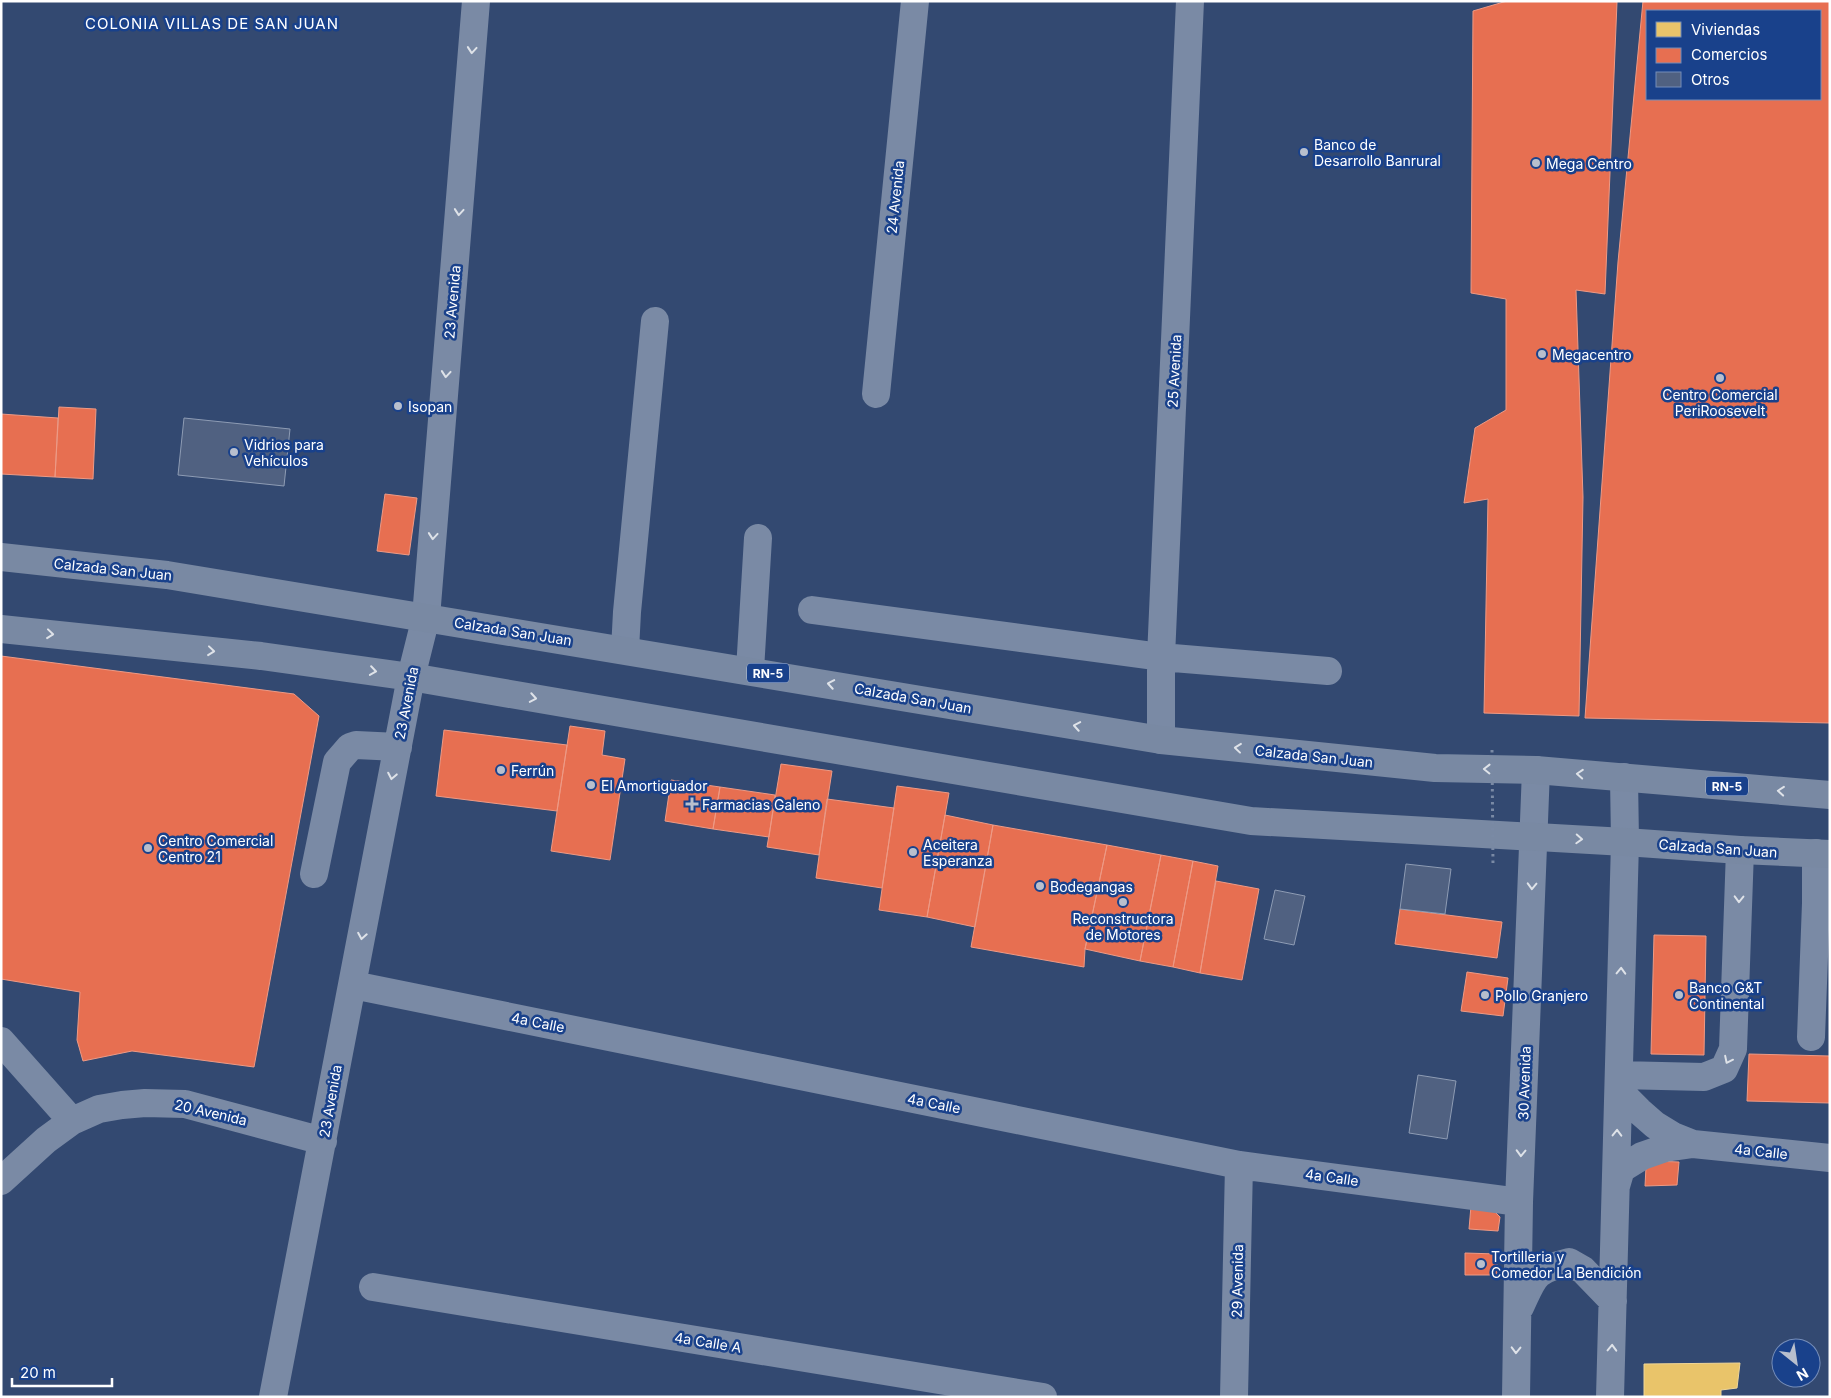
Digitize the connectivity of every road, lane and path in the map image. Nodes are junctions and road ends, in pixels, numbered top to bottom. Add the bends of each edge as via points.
1 (476, 1) edge
2 (915, 1) edge
3 (1190, 1) edge
4 (655, 321) dead end
5 (876, 394) dead end
6 (758, 538) dead end
7 (1, 557) edge
8 (812, 610) dead end
9 (426, 617) junction
10 (1, 629) edge
11 (625, 650) junction
12 (1161, 657) junction
13 (750, 670) junction
14 (1328, 670) dead end
15 (411, 677) junction
16 (1161, 740) junction
17 (398, 747) junction
18 (1492, 750) dead end
19 (1536, 770) junction
20 (1624, 777) junction
21 (1830, 795) edge
22 (1534, 837) junction
23 (1625, 842) junction
24 (1740, 850) junction
25 (1823, 854) edge
26 (1493, 866) dead end
27 (314, 874) dead end
28 (353, 985) junction
29 (1812, 1037) dead end
30 (1, 1041) edge
31 (1619, 1075) junction
32 (72, 1121) junction
33 (323, 1141) junction
34 (1693, 1144) junction
35 (1830, 1158) edge
36 (1239, 1165) junction
37 (1, 1181) edge
38 (1616, 1186) junction
39 (1519, 1202) junction
40 (373, 1287) dead end
41 (1613, 1301) junction
42 (1517, 1315) junction
43 (273, 1397) edge
44 (1043, 1397) edge
45 (1234, 1397) edge
46 (1516, 1397) edge
47 (1610, 1397) edge

1 -> 9 street, 23 Avenida
2 - 5 street, 24 Avenida
3 - 12 street, 25 Avenida
4 - 11 street
6 - 13 street
7 - 9 main road, Calzada San Juan / RN-5 via 168,575
8 - 12 street
9 - 11 main road, Calzada San Juan / RN-5
9 - 15 street, 23 Avenida
10 -> 15 main road, Calzada San Juan via 261,656
11 - 13 main road, Calzada San Juan / RN-5
12 - 14 street
12 - 16 street, 25 Avenida
16 -> 13 main road, Calzada San Juan / RN-5
15 - 17 street, 23 Avenida
15 -> 22 main road, Calzada San Juan via 1251,821
19 -> 16 main road, Calzada San Juan / RN-5 via 1435,768
17 - 27 street via 356,745 336,762
17 -> 28 street, 23 Avenida
18 - 26 path, bridge
20 -> 19 main road, Calzada San Juan / RN-5
19 - 22 street, 30 Avenida
21 -> 20 main road, Calzada San Juan / RN-5
20 - 23 street
22 -> 23 main road, Calzada San Juan
22 -> 39 street, 30 Avenida
23 - 24 main road, Calzada San Juan
31 -> 23 street
24 - 25 main road, Calzada San Juan
24 -> 31 street via 1733,1049 1724,1069 1704,1077
25 - 29 street via 1816,903
28 - 33 street, 23 Avenida
28 - 36 street, 4a Calle
30 - 32 street
31 - 34 street, 4a Calle via 1622,1094 1639,1112 1667,1132
38 -> 31 street
32 - 33 street, 20 Avenida via 98,1109 122,1105 146,1102 184,1104
32 - 37 street, 20 Avenida
33 - 43 street, 23 Avenida
34 - 35 street, 4a Calle
34 - 38 street, 4a Calle via 1642,1156 1621,1169
36 - 39 street, 4a Calle
36 - 45 street, 29 Avenida
38 - 41 street
39 - 42 street, 30 Avenida
40 - 44 street, 4a Calle A
41 - 42 street via 1583,1270 1569,1262 1547,1268 1533,1278
47 -> 41 street
42 -> 46 street, 30 Avenida

